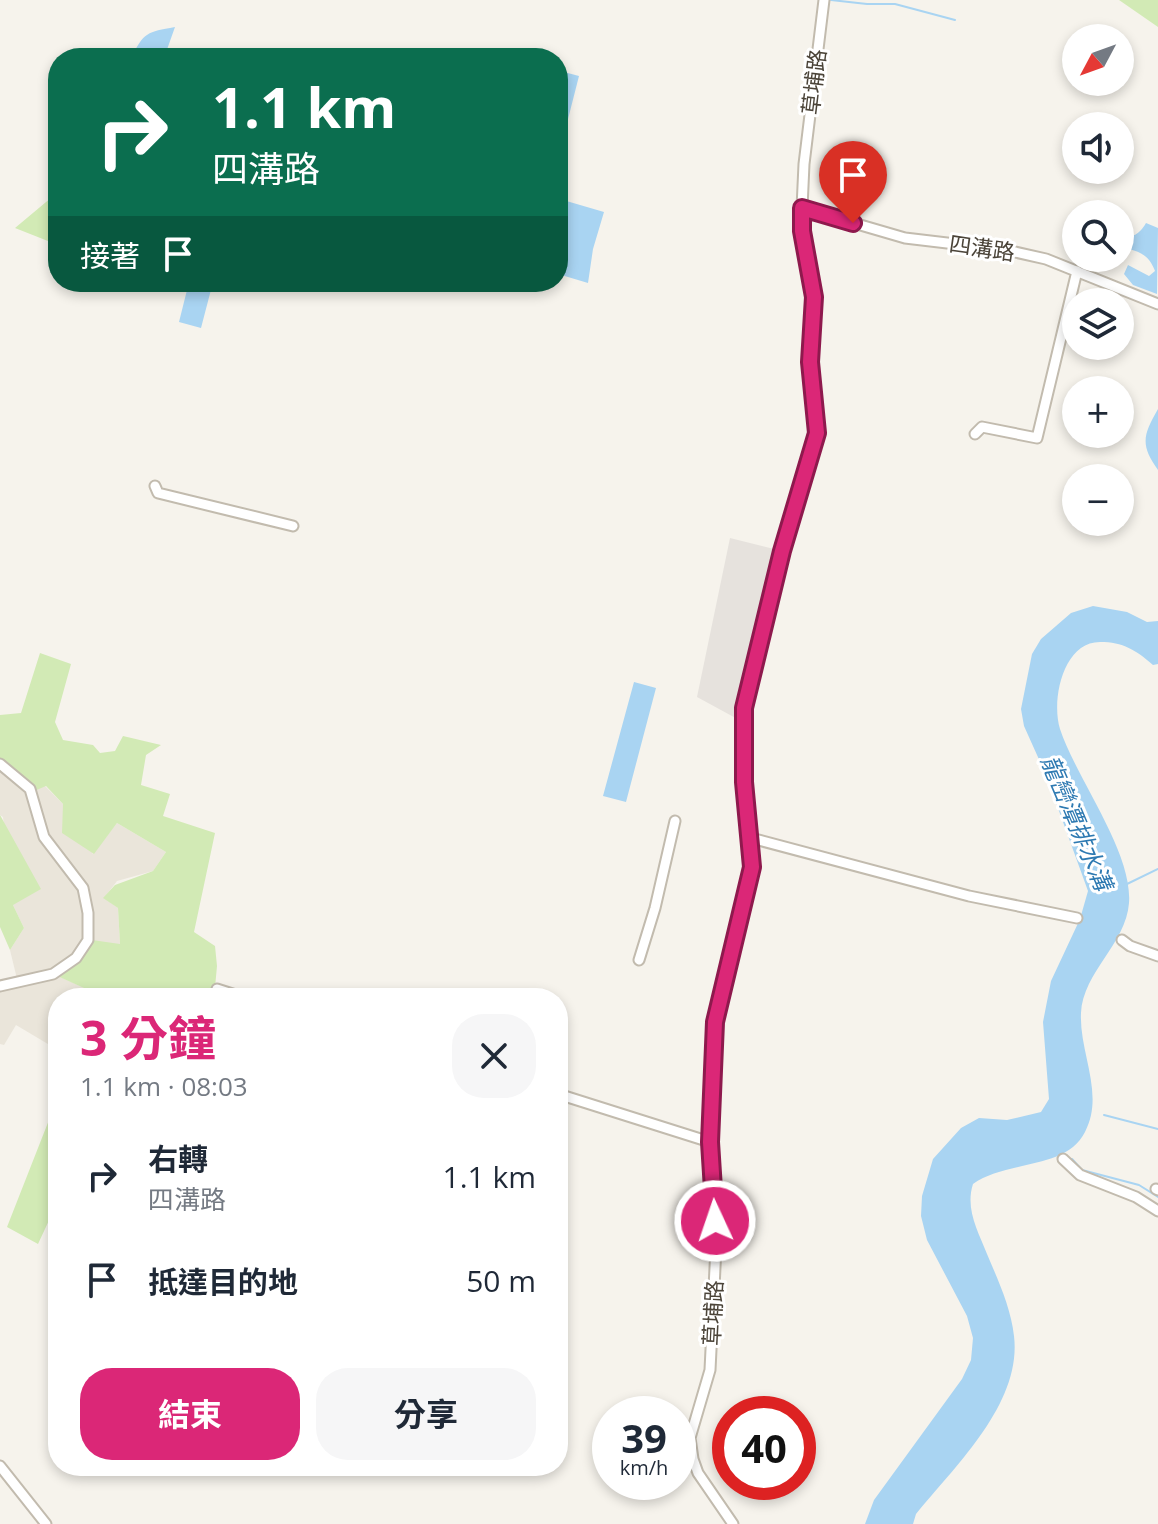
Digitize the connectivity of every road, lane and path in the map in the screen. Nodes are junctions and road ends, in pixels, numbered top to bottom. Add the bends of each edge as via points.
1 (824, 0) edge
2 (802, 208) junction
3 (1062, 265) edge
4 (1077, 272) edge
5 (1079, 272) edge
6 (1158, 304) edge
7 (975, 434) dead end
8 (155, 486) dead end
9 (293, 526) dead end
10 (0, 764) edge
11 (675, 821) dead end
12 (751, 838) junction
13 (1077, 918) dead end
14 (1122, 940) dead end
15 (1158, 956) edge
16 (639, 960) dead end
17 (0, 986) edge
18 (568, 1097) edge
19 (710, 1142) junction
20 (1063, 1159) dead end
21 (1158, 1211) edge
22 (0, 1466) edge
23 (46, 1524) edge
24 (733, 1524) edge

1 - 2 street, 草埔路
2 - 3 street, 四溝路 via 905,238 1006,250
2 - 12 street, 草埔路 via 814,297 810,362 817,433 744,708
4 - 7 street via 1037,438 982,427
5 - 6 street, 四溝路
8 - 9 street via 158,493
10 - 17 street via 30,789 44,837 83,888 88,913 88,940 76,958 53,974
11 - 16 street
12 - 13 street via 969,896
12 - 19 street, 草埔路 via 752,867 715,1022
14 - 15 street
18 - 19 street
19 - 24 street, 草埔路 via 716,1247 710,1370 690,1438 698,1473
20 - 21 street via 1080,1175
22 - 23 street

